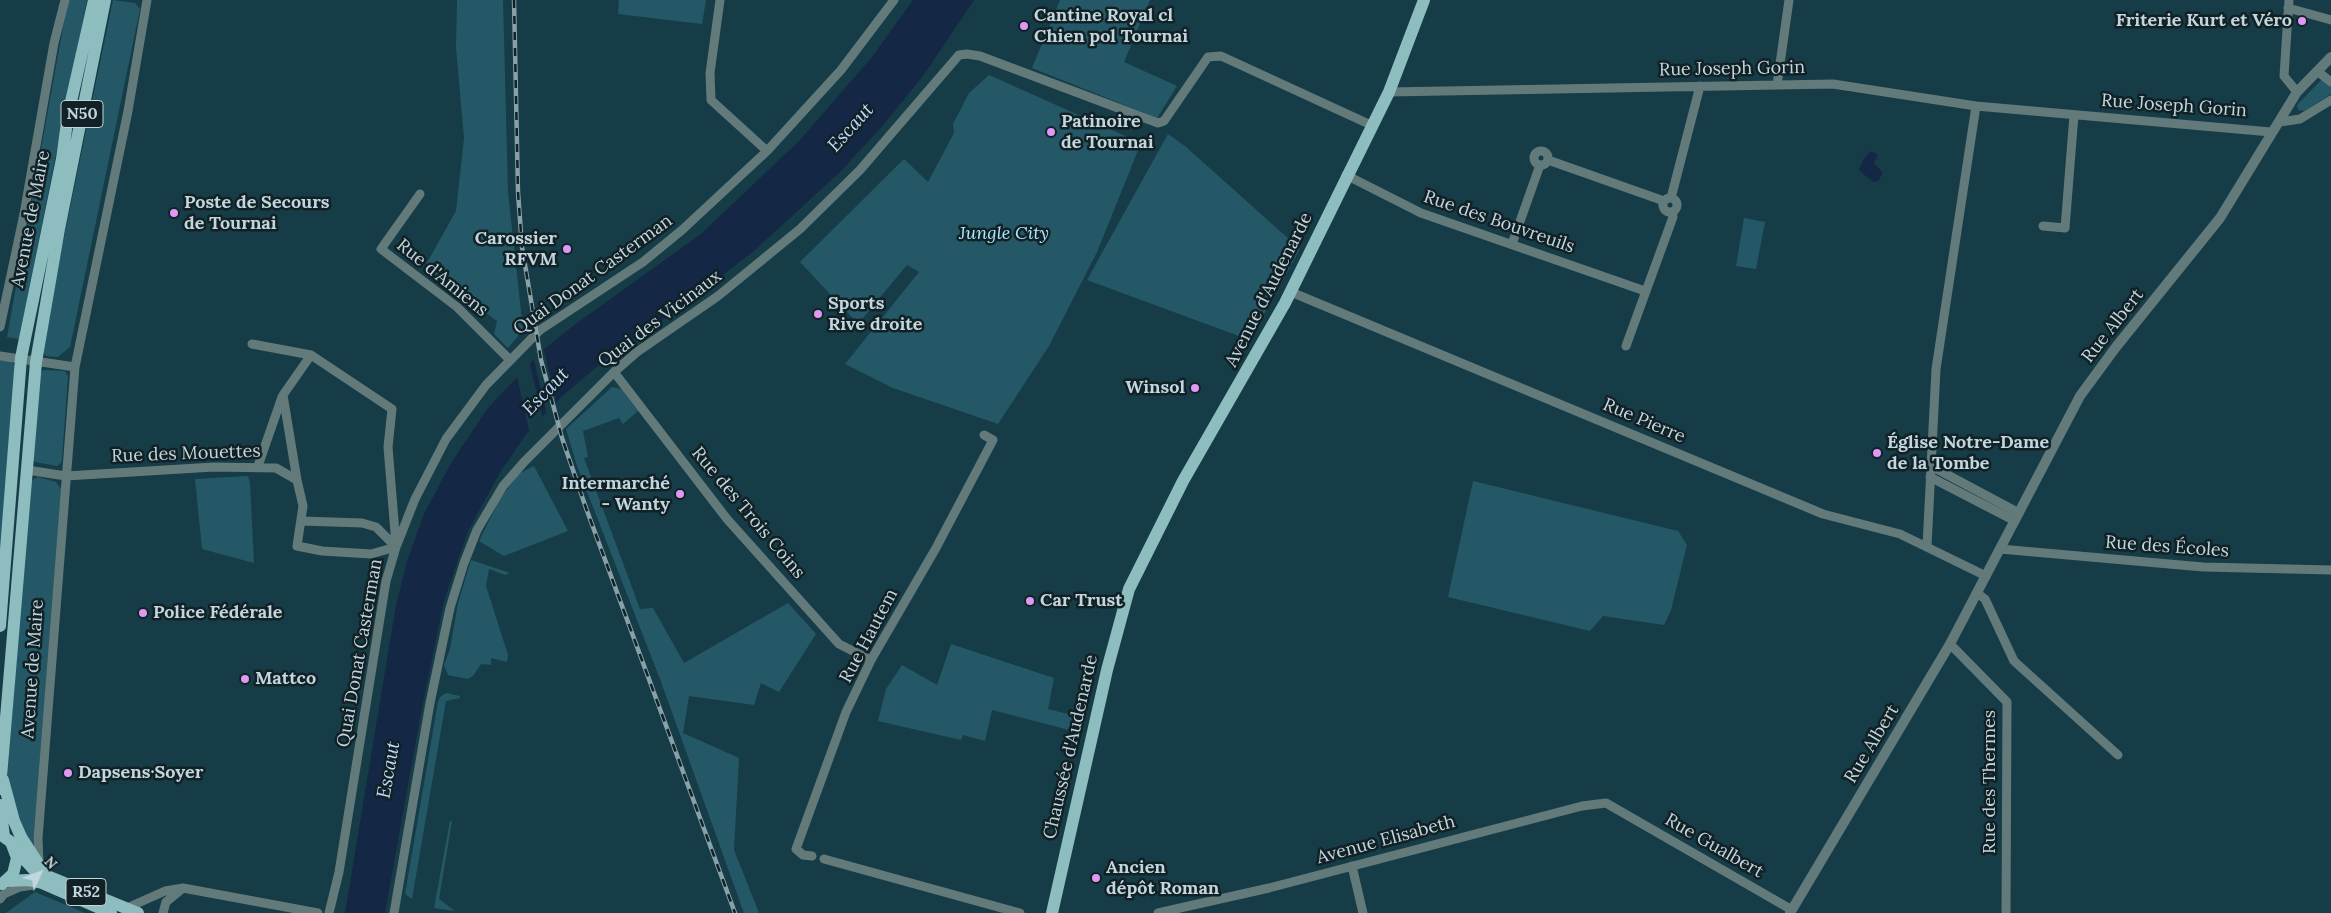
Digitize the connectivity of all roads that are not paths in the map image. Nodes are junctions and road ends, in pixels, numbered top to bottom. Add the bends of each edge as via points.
1 (64, 0) edge
2 (94, 0) edge
3 (105, 0) edge
4 (147, 0) edge
5 (720, 0) edge
6 (894, 0) edge
7 (1424, 0) edge
8 (1789, 0) edge
9 (2288, 4) edge
10 (2331, 20) edge
11 (2331, 57) edge
12 (2318, 71) junction
13 (2331, 82) edge
14 (1777, 85) junction
15 (1700, 86) junction
16 (1389, 92) junction
17 (2296, 92) junction
18 (2331, 100) edge
19 (1976, 106) junction
20 (2074, 115) junction
21 (2280, 122) junction
22 (1371, 125) junction
23 (2271, 132) junction
24 (767, 151) junction
25 (1346, 175) junction
26 (420, 194) dead end
27 (1668, 200) junction
28 (2043, 226) dead end
29 (1512, 244) junction
30 (1645, 291) junction
31 (1291, 292) junction
32 (0, 327) edge
33 (252, 344) dead end
34 (1626, 346) dead end
35 (311, 354) junction
36 (0, 356) edge
37 (21, 358) junction
38 (509, 359) junction
39 (36, 362) junction
40 (75, 367) junction
41 (614, 372) junction
42 (283, 394) junction
43 (984, 435) dead end
44 (258, 466) junction
45 (1931, 466) junction
46 (27, 470) junction
47 (66, 476) junction
48 (1930, 477) junction
49 (296, 480) junction
50 (1968, 486) junction
51 (1964, 495) junction
52 (1991, 504) junction
53 (2017, 517) junction
54 (301, 520) junction
55 (1927, 546) junction
56 (396, 547) junction
57 (2000, 549) junction
58 (2331, 570) edge
59 (1986, 576) junction
60 (1128, 589) joint
61 (1977, 593) junction
62 (0, 626) edge
63 (1950, 644) junction
64 (871, 660) junction
65 (2118, 755) dead end
66 (1, 784) edge
67 (0, 804) edge
68 (1620, 809) joint
69 (2, 835) edge
70 (15, 849) junction
71 (812, 856) dead end
72 (824, 859) dead end
73 (1352, 866) junction
74 (42, 874) junction
75 (4, 883) edge
76 (183, 888) junction
77 (0, 900) edge
78 (132, 910) edge
79 (1791, 911) edge
80 (111, 913) edge
81 (163, 913) edge
82 (318, 913) edge
83 (329, 913) edge
84 (394, 913) edge
85 (1020, 913) edge
86 (1052, 913) edge
87 (1158, 913) edge
88 (1363, 913) edge
89 (2006, 913) edge

1 - 32 street, Avenue de Maire
2 - 37 main road, Avenue de Maire / N50
3 - 39 main road, Avenue de Maire / N50
4 - 40 street, Avenue de Maire via 128,112
5 - 24 street via 710,73 711,100
6 - 24 street, Quai Donat Casterman via 841,70
7 - 16 main road, Avenue d'Audenarde
8 - 14 street
9 - 10 street
9 - 17 street via 2284,76
11 - 12 street, Rue Albert
12 - 13 street
12 - 17 street, Rue Albert
14 - 15 street, Rue Joseph Gorin
14 - 19 street, Rue Joseph Gorin via 1833,84
15 - 16 street, Rue Joseph Gorin
15 - 27 street
16 - 22 main road, Avenue d'Audenarde
17 - 21 street, Rue Albert
18 - 21 street via 2300,119
19 - 20 street, Rue Joseph Gorin
19 - 45 street via 1936,369
20 - 23 street, Rue Joseph Gorin
20 - 28 street via 2065,228
21 - 23 street, Rue Albert
22 - 25 main road, Avenue d'Audenarde
22 - 41 street, Quai des Vicinaux via 1221,56 1208,57 1164,121 1158,123 980,56 959,55 860,170 800,229 718,296 637,352
23 - 53 street, Rue Albert via 2220,218 2080,396
24 - 38 street, Quai Donat Casterman via 643,262 540,330
25 - 29 street, Rue des Bouvreuils via 1420,213
25 - 31 main road, Avenue d'Audenarde
26 - 38 street, Rue d'Amiens via 381,249 457,307
27 - 29 street via 1544,163
27 - 30 street via 1664,209 1672,212 1673,217
29 - 30 street, Rue des Bouvreuils
30 - 34 street
31 - 55 street, Rue Pierre via 1823,514 1900,534
31 - 60 main road, Avenue d'Audenarde via 1183,481
33 - 35 street
35 - 42 street
35 - 56 street via 392,409 388,447
36 - 37 street
37 - 39 street
37 - 62 main road, Avenue de Maire / N50
38 - 56 street, Quai Donat Casterman via 446,438 415,499
39 - 40 street
39 - 46 main road, Avenue de Maire / N50
40 - 47 street, Avenue de Maire
41 - 64 street, Rue des Trois Coins via 727,519 839,644
41 - 84 street, Quai des Vicinaux via 503,486 469,548 442,642
42 - 44 street
42 - 49 street
43 - 64 street, Rue Hautem via 993,440 936,548
44 - 47 street, Rue des Mouettes
44 - 49 street, Rue des Mouettes via 276,468
45 - 48 street
45 - 50 street
46 - 47 street
46 - 66 main road, Avenue de Maire / N50
47 - 74 street, Avenue de Maire via 38,838
48 - 51 street
48 - 55 street
49 - 54 street via 303,506
50 - 51 street
50 - 52 street
51 - 52 street
52 - 53 street
53 - 57 street, Rue Albert
54 - 56 street via 376,526
54 - 56 street via 297,546 371,554
55 - 59 street, Rue Pierre
56 - 83 street, Quai Donat Casterman via 386,581 339,872
57 - 58 street, Rue des Écoles via 2203,567
57 - 59 street, Rue Albert
59 - 61 street, Rue Albert
60 - 86 main road, Chaussée d'Audenarde
61 - 63 street, Rue Albert
61 - 65 street via 1985,599 2014,661
63 - 79 street, Rue Albert
63 - 89 street, Rue des Thermes via 2007,702
64 - 71 street, Rue Hautem via 846,712 796,849
66 - 74 main road via 21,837
67 - 69 main road
68 - 73 street, Avenue Elisabeth via 1606,803 1582,806
68 - 79 street, Rue Gualbert
69 - 70 main road, R52
70 - 74 main road, R52 via 35,871
70 - 75 main road, R52 via 16,866
72 - 85 street
73 - 87 street, Avenue Elisabeth
73 - 88 street
74 - 75 main road, R52 via 28,880
74 - 77 street via 4,894
74 - 78 main road, R52
74 - 80 main road, R52
76 - 78 street via 165,891
76 - 81 street via 166,902
76 - 82 street

